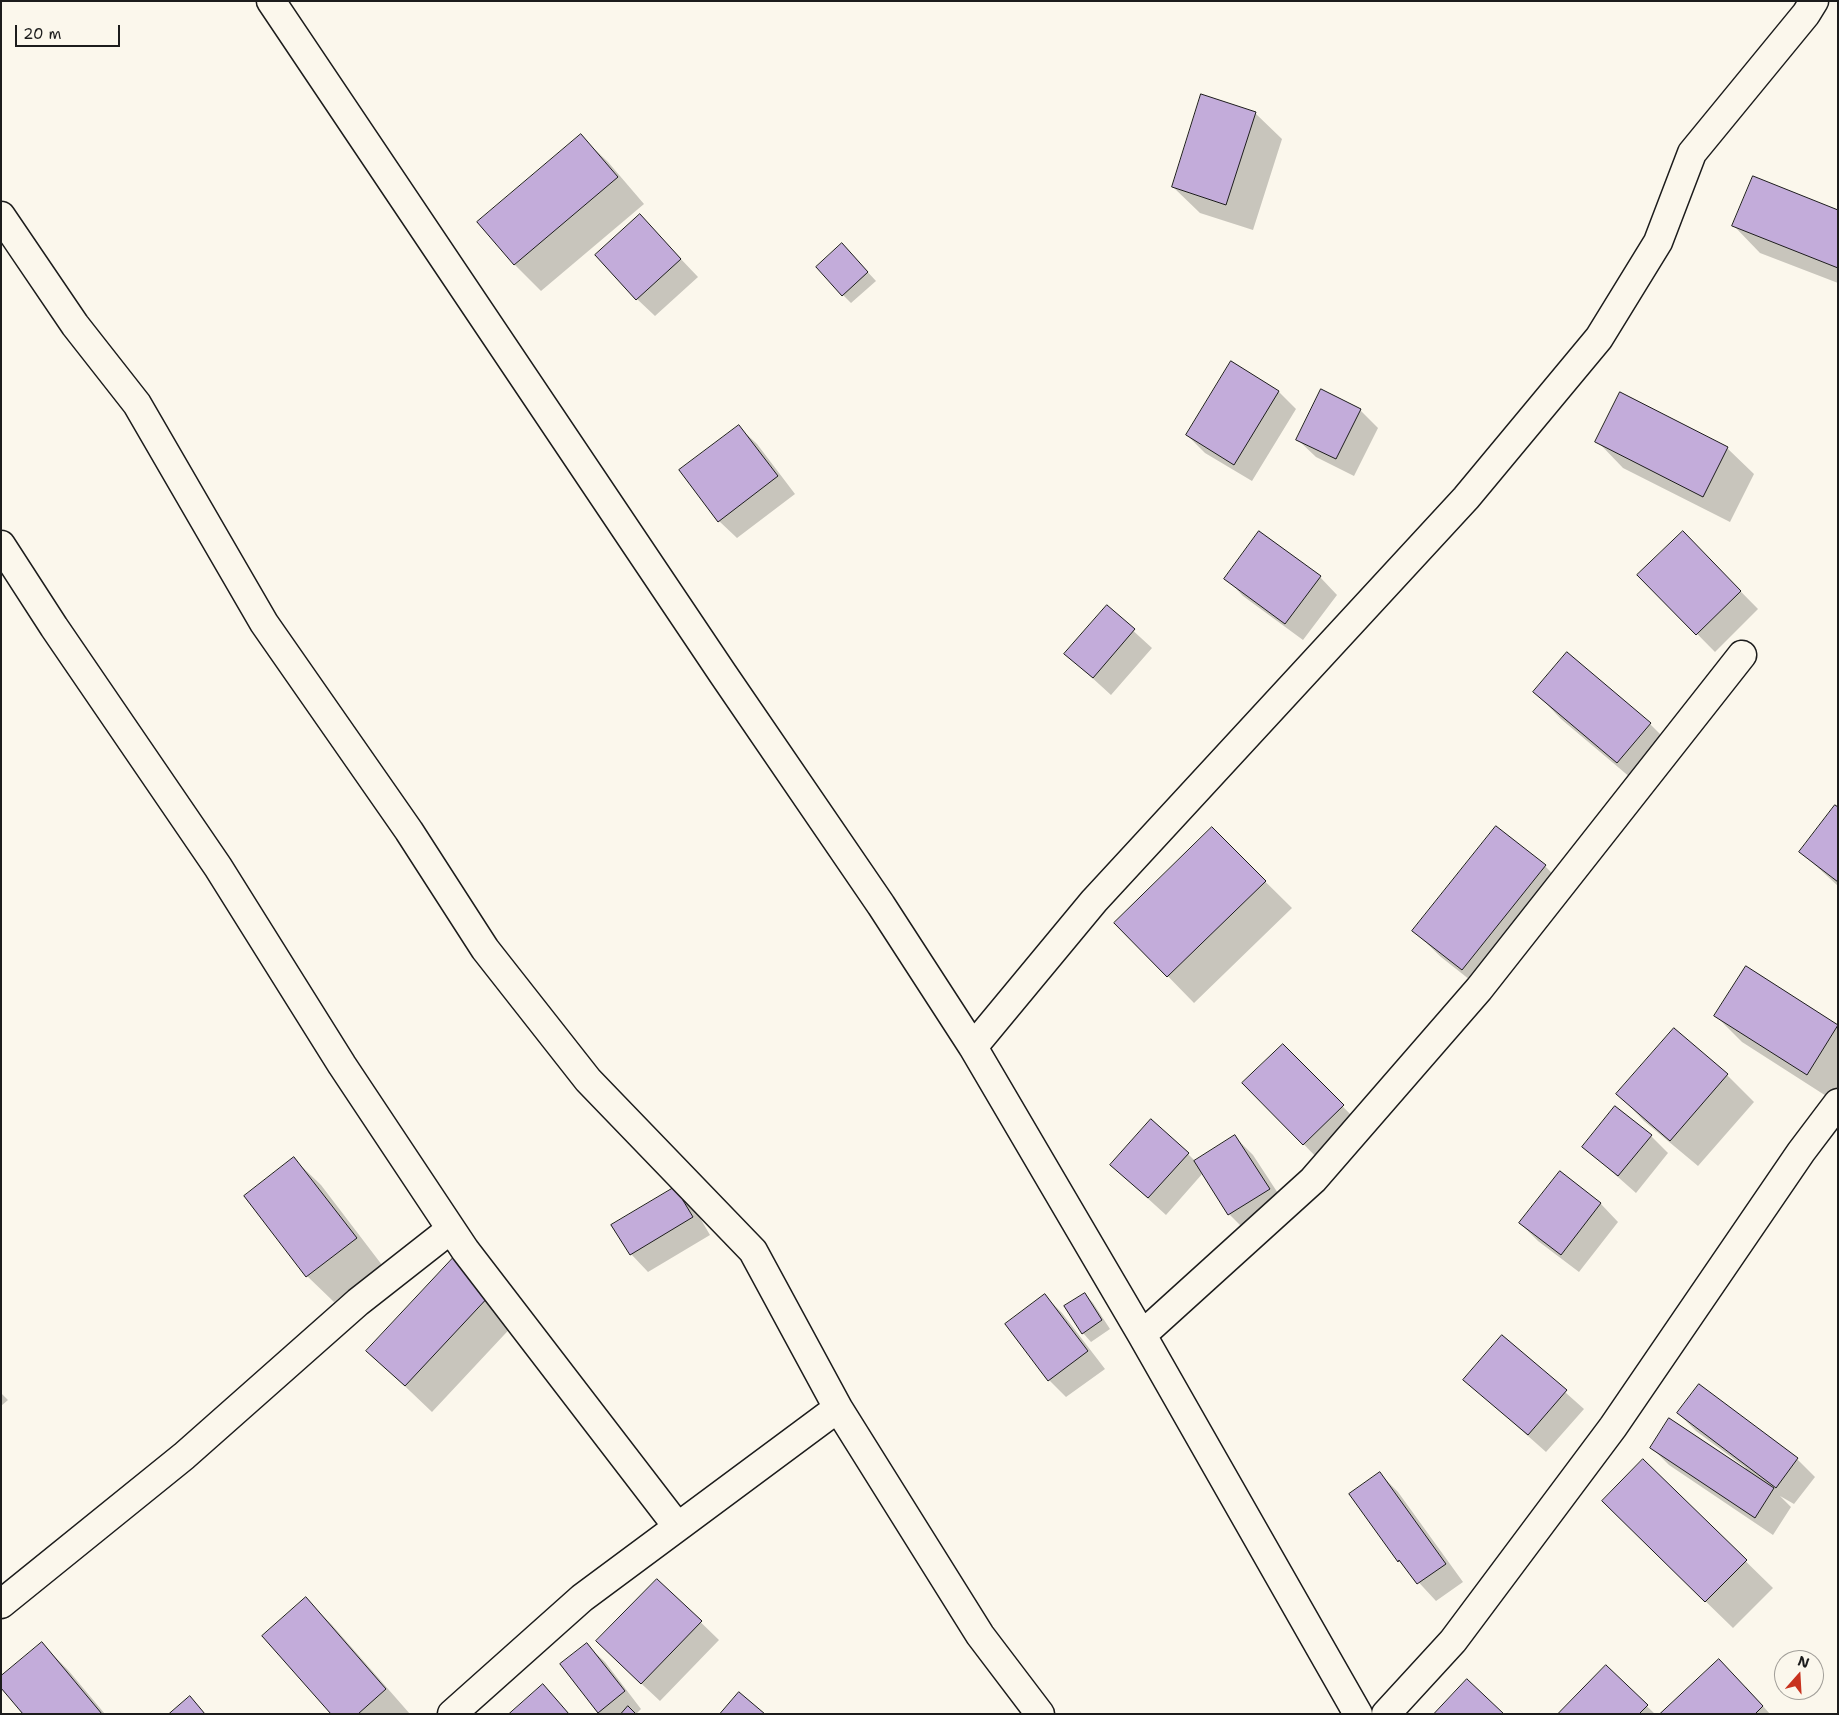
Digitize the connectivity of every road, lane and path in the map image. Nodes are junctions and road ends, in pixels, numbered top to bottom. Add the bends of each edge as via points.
1 (272, 1) edge
2 (1814, 1) edge
3 (1, 216) edge
4 (1, 545) edge
5 (1742, 655) dead end
6 (973, 1047) junction
7 (1838, 1103) edge
8 (451, 1229) junction
9 (1142, 1335) junction
10 (838, 1408) junction
11 (677, 1526) junction
12 (1, 1604) edge
13 (452, 1714) edge
14 (1040, 1714) edge
15 (1358, 1714) edge
16 (1386, 1714) edge

1 - 6 street
2 - 6 street via 1692,153 1658,242 1599,338 1466,498 1094,901
3 - 10 street via 75,325 137,404 264,623 409,831 485,949 588,1080 753,1251
4 - 8 street via 218,867 342,1065
5 - 9 street via 1479,989 1313,1180
6 - 9 street
7 - 16 street via 1800,1152 1607,1434 1453,1641
8 - 11 street
8 - 12 street via 358,1302 184,1456
9 - 15 street
10 - 11 street
10 - 14 street via 980,1634
11 - 13 street via 582,1598

